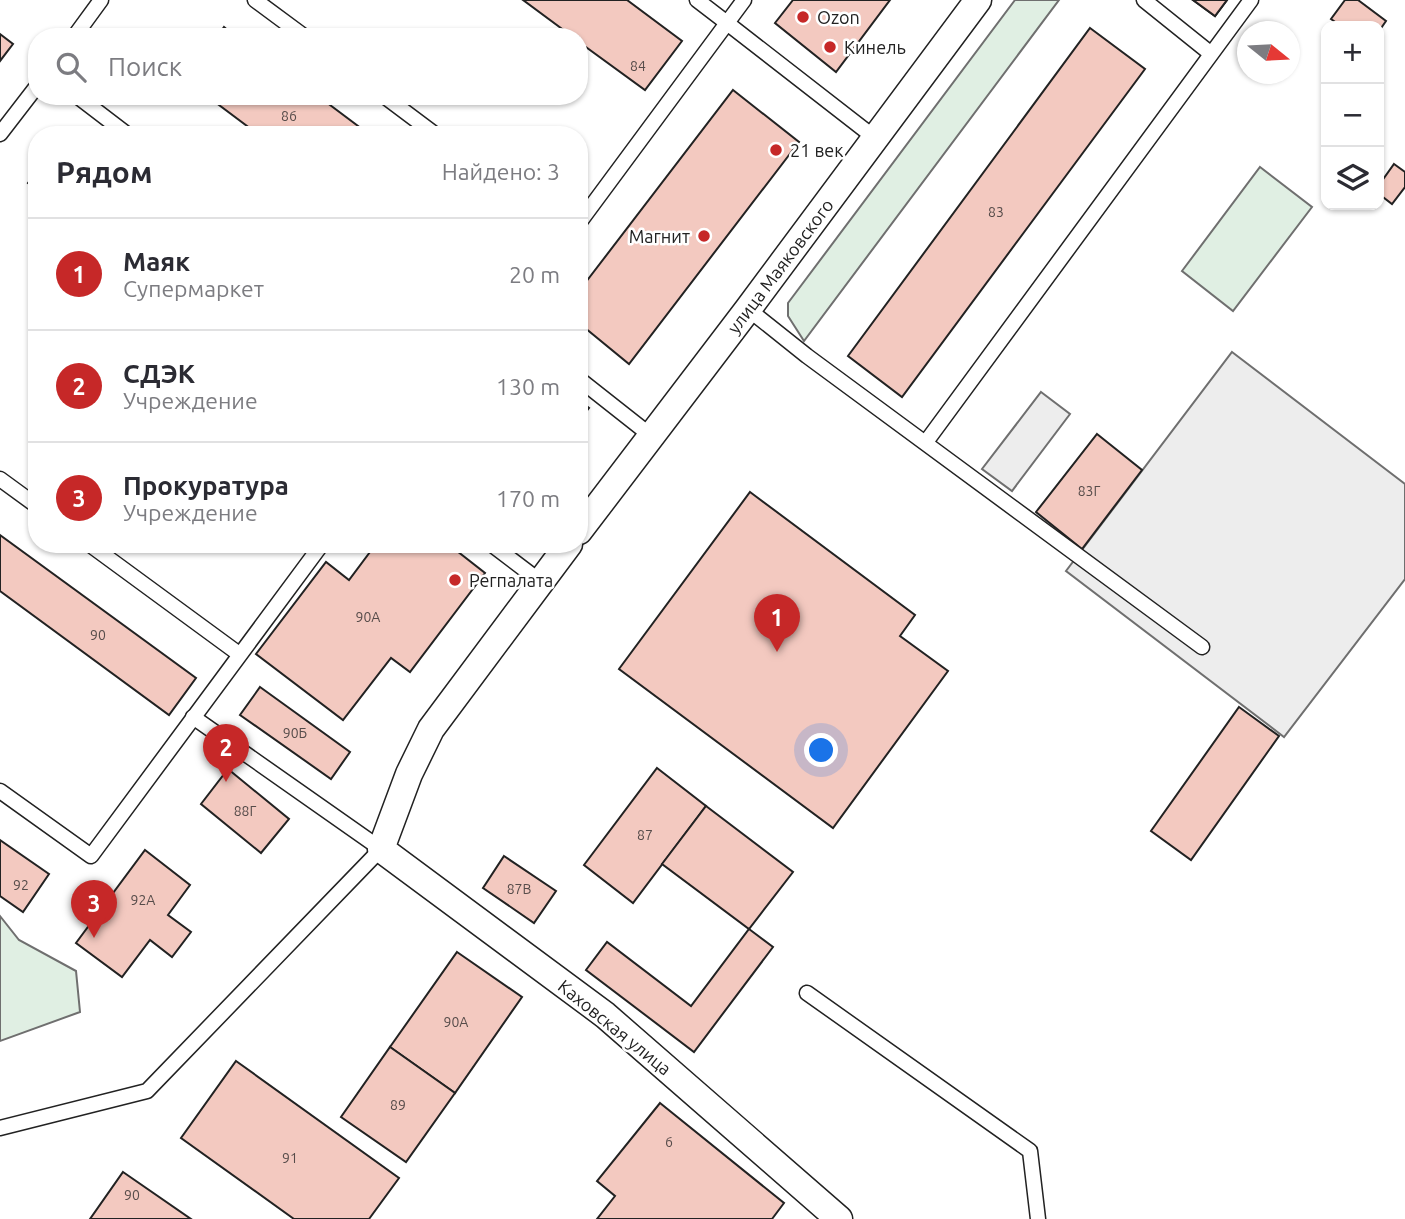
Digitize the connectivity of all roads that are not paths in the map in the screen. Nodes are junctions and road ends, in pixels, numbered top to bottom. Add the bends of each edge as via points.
1 (101, 0) edge
2 (256, 0) edge
3 (697, 0) edge
4 (744, 0) edge
5 (978, 0) edge
6 (1144, 0) edge
7 (1251, 0) edge
8 (727, 23) junction
9 (81, 28) edge
10 (293, 28) edge
11 (1210, 53) junction
12 (28, 98) edge
13 (89, 105) edge
14 (396, 105) edge
15 (116, 126) edge
16 (424, 126) edge
17 (0, 134) edge
18 (875, 138) junction
19 (588, 211) edge
20 (748, 309) junction
21 (588, 386) edge
22 (650, 435) junction
23 (926, 442) junction
24 (0, 479) edge
25 (28, 499) edge
26 (588, 519) edge
27 (101, 553) edge
28 (315, 553) edge
29 (503, 553) edge
30 (562, 553) edge
31 (541, 582) junction
32 (1202, 647) dead end
33 (239, 654) junction
34 (193, 717) junction
35 (0, 791) edge
36 (381, 849) junction
37 (807, 993) dead end
38 (0, 1128) edge
39 (839, 1219) edge
40 (1038, 1219) edge

1 - 9 lane
2 - 10 lane
3 - 8 lane
4 - 8 lane
5 - 18 street, улица Маяковского
6 - 11 lane
7 - 11 lane
8 - 18 lane
8 - 19 lane
11 - 23 lane
12 - 17 lane
13 - 15 lane
14 - 16 lane
18 - 20 street, улица Маяковского
20 - 22 street, улица Маяковского
20 - 23 lane
21 - 22 lane
22 - 26 street, улица Маяковского
23 - 32 lane
24 - 25 lane
27 - 33 lane
28 - 33 lane
29 - 31 lane
30 - 31 street
31 - 36 street via 431,729
33 - 34 lane
34 - 35 lane via 91,856
34 - 36 lane
36 - 38 lane via 147,1091
36 - 39 street, Каховская улица via 605,1015
37 - 40 lane via 1030,1152

